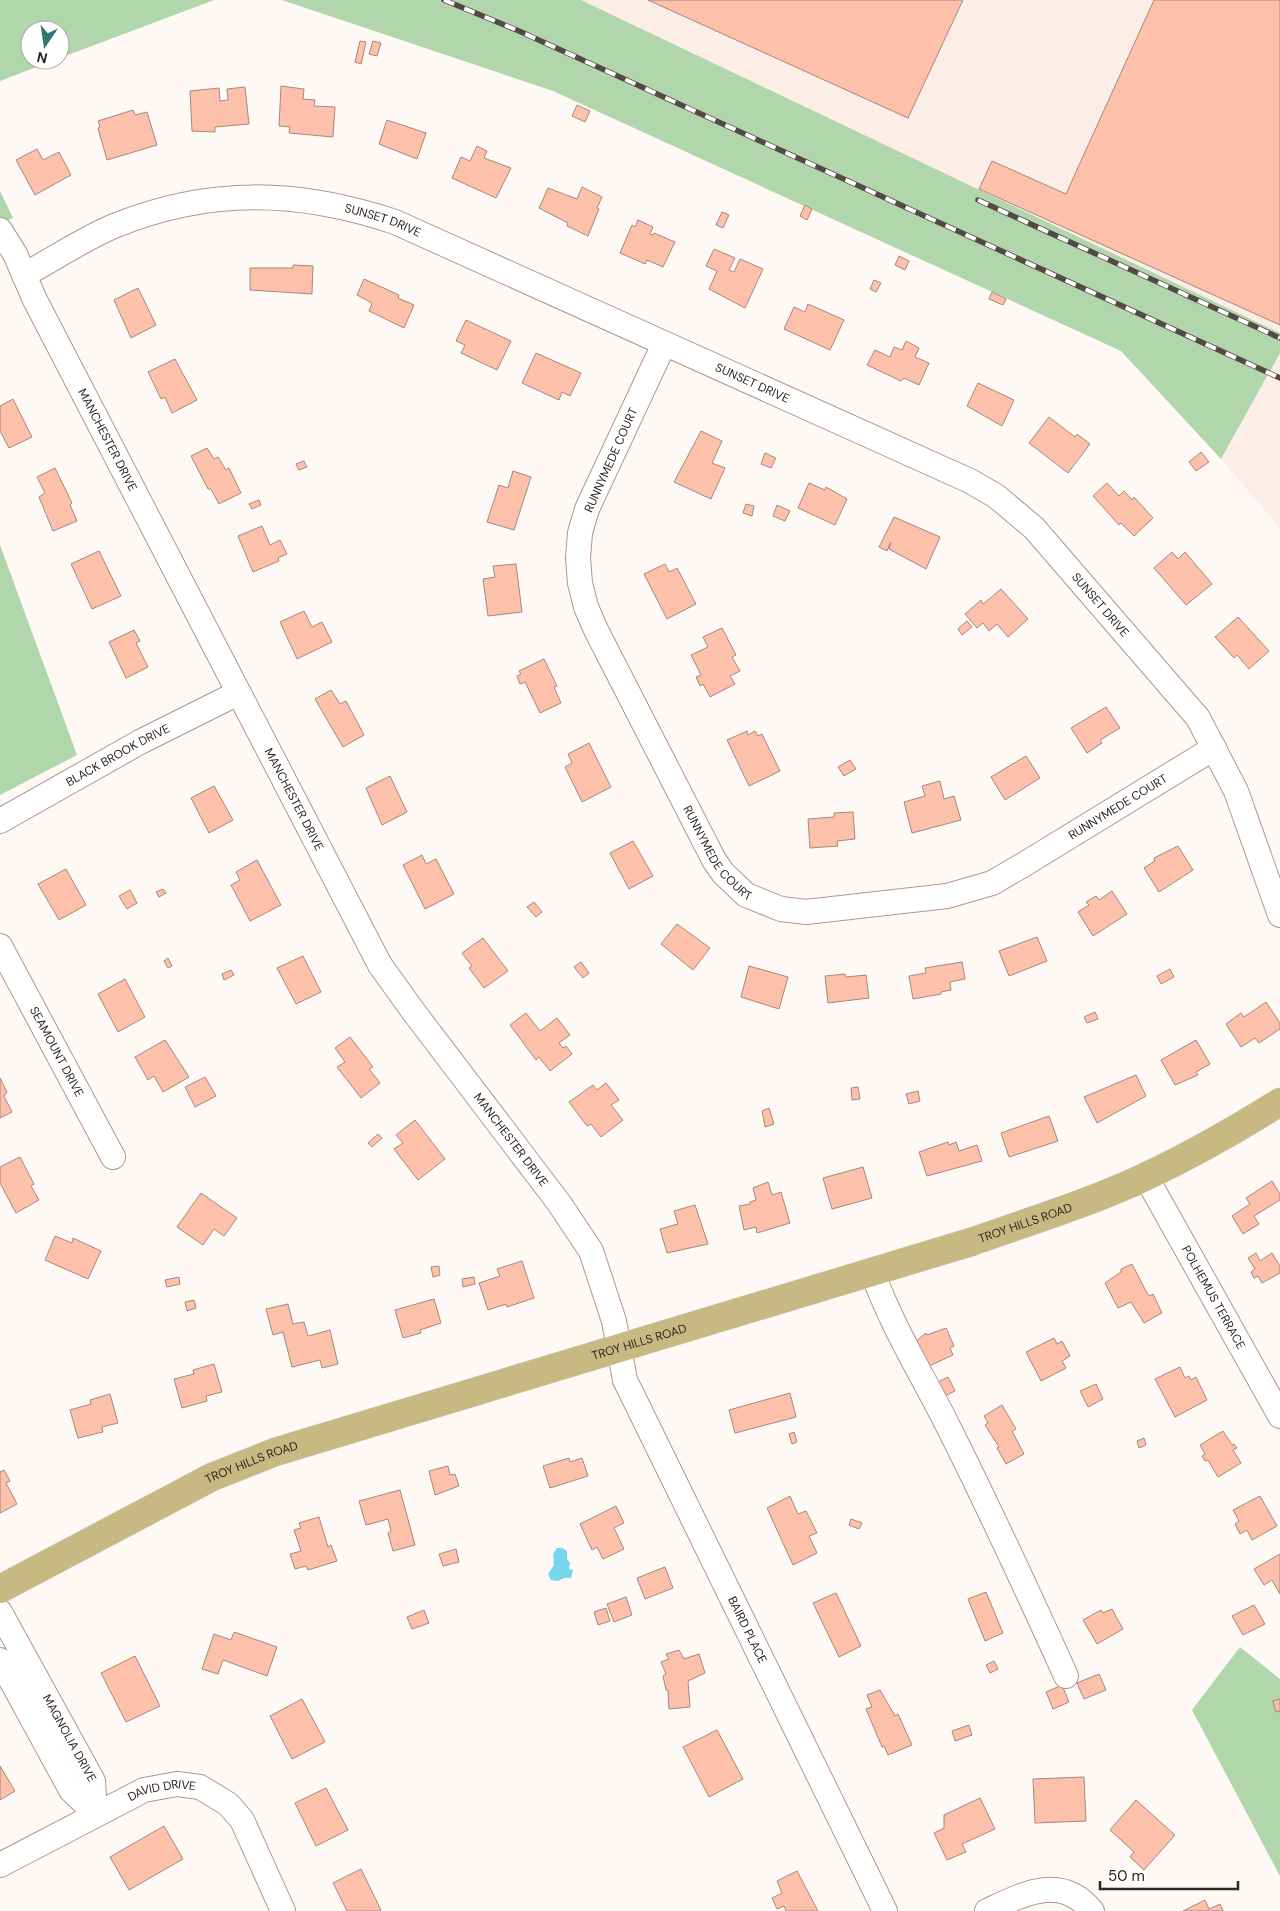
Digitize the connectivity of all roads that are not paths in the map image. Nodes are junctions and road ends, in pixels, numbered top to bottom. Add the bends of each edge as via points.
1 (0, 230) edge
2 (24, 275) junction
3 (664, 344) junction
4 (238, 693) junction
5 (1214, 748) junction
6 (0, 821) edge
7 (1280, 915) edge
8 (0, 946) edge
9 (1280, 1102) edge
10 (113, 1157) dead end
11 (1146, 1177) junction
12 (872, 1271) junction
13 (619, 1347) junction
14 (1280, 1416) edge
15 (0, 1589) edge
16 (0, 1612) edge
17 (0, 1660) edge
18 (1066, 1676) dead end
19 (96, 1813) junction
20 (8, 1861) edge
21 (283, 1911) edge
22 (885, 1911) edge
23 (988, 1911) edge
24 (1092, 1911) edge

1 - 2 street, MANCHESTER DRIVE
2 - 3 street, SUNSET DRIVE via 90,237 148,214 197,202 272,196 317,201 395,222
2 - 4 street, MANCHESTER DRIVE
3 - 5 street, SUNSET DRIVE via 970,481 996,496 1034,528 1173,688 1198,718
3 - 5 street, RUNNYMEDE COURT via 587,509 580,533 580,583 596,630 714,860 741,891 781,909 819,912 947,896 969,890 992,883
4 - 6 street, BLACK BROOK DRIVE via 140,742
4 - 13 street, MANCHESTER DRIVE via 380,966 559,1203 591,1251
5 - 7 street, SUNSET DRIVE via 1236,791
8 - 10 street, SEAMOUNT DRIVE
9 - 11 main road, TROY HILLS ROAD via 1234,1131
11 - 12 main road, TROY HILLS ROAD via 1086,1202
11 - 14 street, POLHEMUS TERRACE
12 - 13 main road, TROY HILLS ROAD
12 - 18 street via 893,1324 1006,1541
13 - 15 main road, TROY HILLS ROAD via 310,1440 212,1476
13 - 22 street, BAIRD PLACE via 626,1380
16 - 19 street, MAGNOLIA DRIVE via 92,1781
17 - 19 street, MAGNOLIA DRIVE via 71,1790
19 - 20 street, DAVID DRIVE
19 - 21 street, DAVID DRIVE via 160,1785 200,1787 214,1794 242,1820
23 - 24 street via 1025,1893 1052,1889 1076,1896

